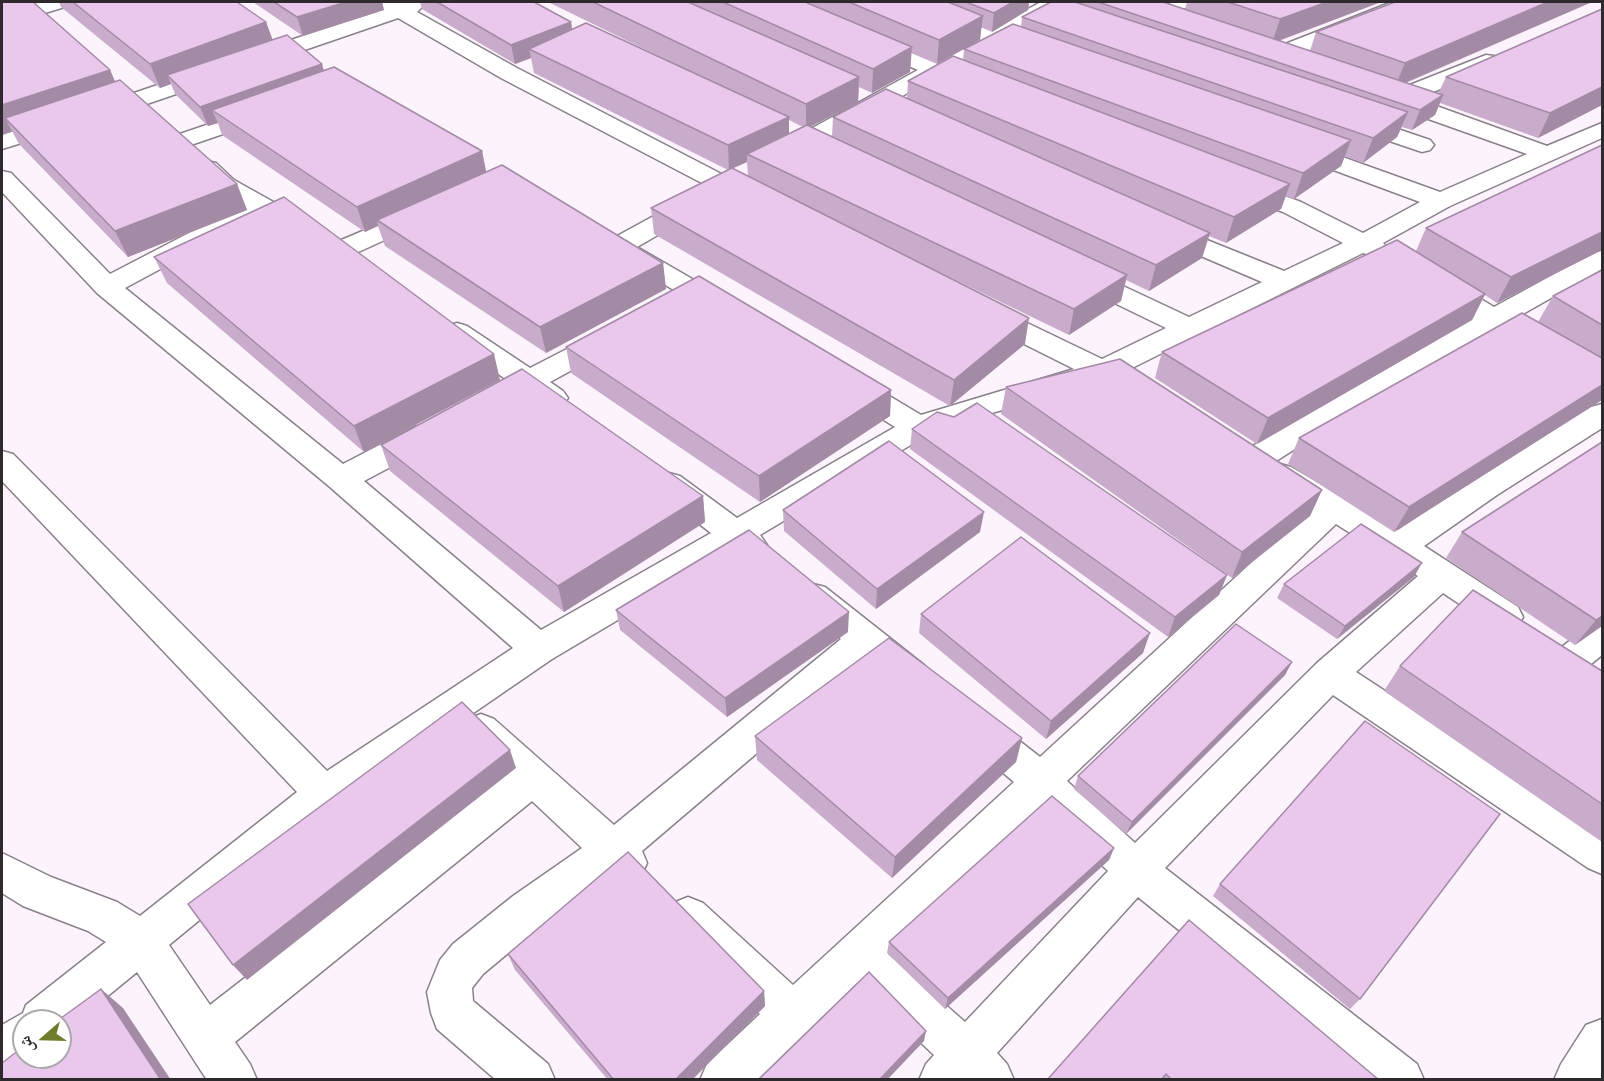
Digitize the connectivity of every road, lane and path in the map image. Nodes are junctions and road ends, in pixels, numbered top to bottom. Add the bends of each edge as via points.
1 (61, 2) edge
2 (424, 2) edge
3 (896, 2) edge
4 (1014, 2) edge
5 (1184, 2) edge
6 (1409, 2) edge
7 (28, 6) edge
8 (392, 6) edge
9 (1052, 10) edge
10 (2, 20) edge
11 (50, 25) edge
12 (1183, 26) edge
13 (262, 31) dead end
14 (849, 33) edge
15 (989, 39) junction
16 (288, 48) junction
17 (1251, 49) edge
18 (1505, 53) edge
19 (1273, 57) junction
20 (1045, 59) edge
21 (313, 65) edge
22 (934, 69) junction
23 (1307, 69) edge
24 (116, 86) edge
25 (990, 91) edge
26 (1374, 92) edge
27 (849, 95) edge
28 (1397, 100) junction
29 (287, 104) edge
30 (882, 109) junction
31 (1332, 113) edge
32 (156, 122) junction
33 (1461, 122) junction
34 (1602, 130) edge
35 (2, 142) edge
36 (1282, 143) edge
37 (1548, 154) junction
38 (1398, 160) junction
39 (744, 176) junction
40 (2, 178) edge
41 (1225, 182) edge
42 (1441, 201) junction
43 (259, 206) junction
44 (440, 206) edge
45 (768, 207) edge
46 (1144, 223) edge
47 (1365, 242) junction
48 (336, 252) junction
49 (1602, 259) edge
50 (1060, 267) edge
51 (365, 271) edge
52 (1283, 281) junction
53 (107, 287) junction
54 (696, 292) junction
55 (962, 302) edge
56 (665, 308) edge
57 (432, 316) edge
58 (1492, 318) junction
59 (747, 322) edge
60 (633, 325) edge
61 (1189, 328) junction
62 (1102, 371) junction
63 (827, 372) edge
64 (529, 381) junction
65 (1602, 383) edge
66 (1133, 388) edge
67 (487, 403) edge
68 (967, 410) junction
69 (1602, 414) edge
70 (576, 415) edge
71 (446, 424) edge
72 (918, 428) junction
73 (995, 431) edge
74 (2, 462) edge
75 (651, 471) edge
76 (341, 479) junction
77 (1334, 506) junction
78 (735, 533) junction
79 (1399, 546) junction
80 (1441, 575) junction
81 (1602, 635) edge
82 (865, 640) junction
83 (540, 649) junction
84 (1330, 674) junction
85 (455, 705) junction
86 (531, 778) junction
87 (1040, 783) junction
88 (324, 794) junction
89 (612, 850) junction
90 (1602, 855) edge
91 (1136, 870) junction
92 (2, 872) edge
93 (141, 940) junction
94 (856, 954) junction
95 (57, 1009) edge
96 (792, 1014) junction
97 (206, 1037) junction
98 (1602, 1041) edge
99 (966, 1071) edge
100 (234, 1080) edge
101 (532, 1080) edge
102 (723, 1080) edge
103 (1401, 1080) edge
104 (1577, 1080) edge

1 - 7 street
2 - 8 street
3 - 15 street
4 - 9 street
5 - 12 street via 1141,11
6 - 19 street
7 - 10 street
7 - 11 street
8 - 16 street
8 - 39 street
9 - 15 street
13 - 16 street
14 - 22 street
15 - 20 street
15 - 22 street
16 - 21 street
16 - 32 street
17 - 19 street
18 - 28 street
19 - 23 street
22 - 25 street
22 - 30 street
24 - 32 street
26 - 28 street
27 - 30 street
28 - 33 street
29 - 32 street
30 - 39 street via 801,144
31 - 38 street
32 - 35 street
32 - 43 street via 225,185
33 - 37 street
33 - 38 street
34 - 37 street
36 - 38 street
37 - 42 street
38 - 42 street
39 - 45 street
39 - 54 street via 608,241
40 - 53 street
41 - 47 street via 1292,207
42 - 47 street
43 - 48 street via 296,223
43 - 53 street
44 - 48 street
46 - 52 street
47 - 52 street
47 - 58 street
48 - 51 street
49 - 58 street
50 - 61 street
52 - 61 street
53 - 76 street
54 - 56 street
54 - 59 street
55 - 62 street
57 - 64 street
58 - 65 street
58 - 77 street via 1380,382 1241,452
60 - 64 street
61 - 62 street
62 - 66 street
62 - 68 street
63 - 72 street
64 - 67 street
64 - 70 street
68 - 72 street
68 - 73 street
69 - 79 street
71 - 76 street
72 - 78 street
74 - 88 street
75 - 78 street
76 - 83 street
77 - 79 street
77 - 87 street via 1220,591
78 - 82 street
78 - 83 street
79 - 80 street
80 - 81 street via 1559,652
80 - 84 street
82 - 87 street
82 - 89 street
83 - 85 street
84 - 90 street
84 - 91 street
85 - 86 street
85 - 88 street
86 - 89 street
86 - 97 street
87 - 91 street
87 - 94 street
88 - 93 street
89 - 96 street
89 - 101 street via 468,959 448,992 453,1013 461,1022
91 - 99 street
91 - 103 street
92 - 93 street via 38,892 102,916
93 - 95 street
93 - 97 street
94 - 96 street
94 - 99 street
96 - 102 street
97 - 100 street
98 - 104 street

